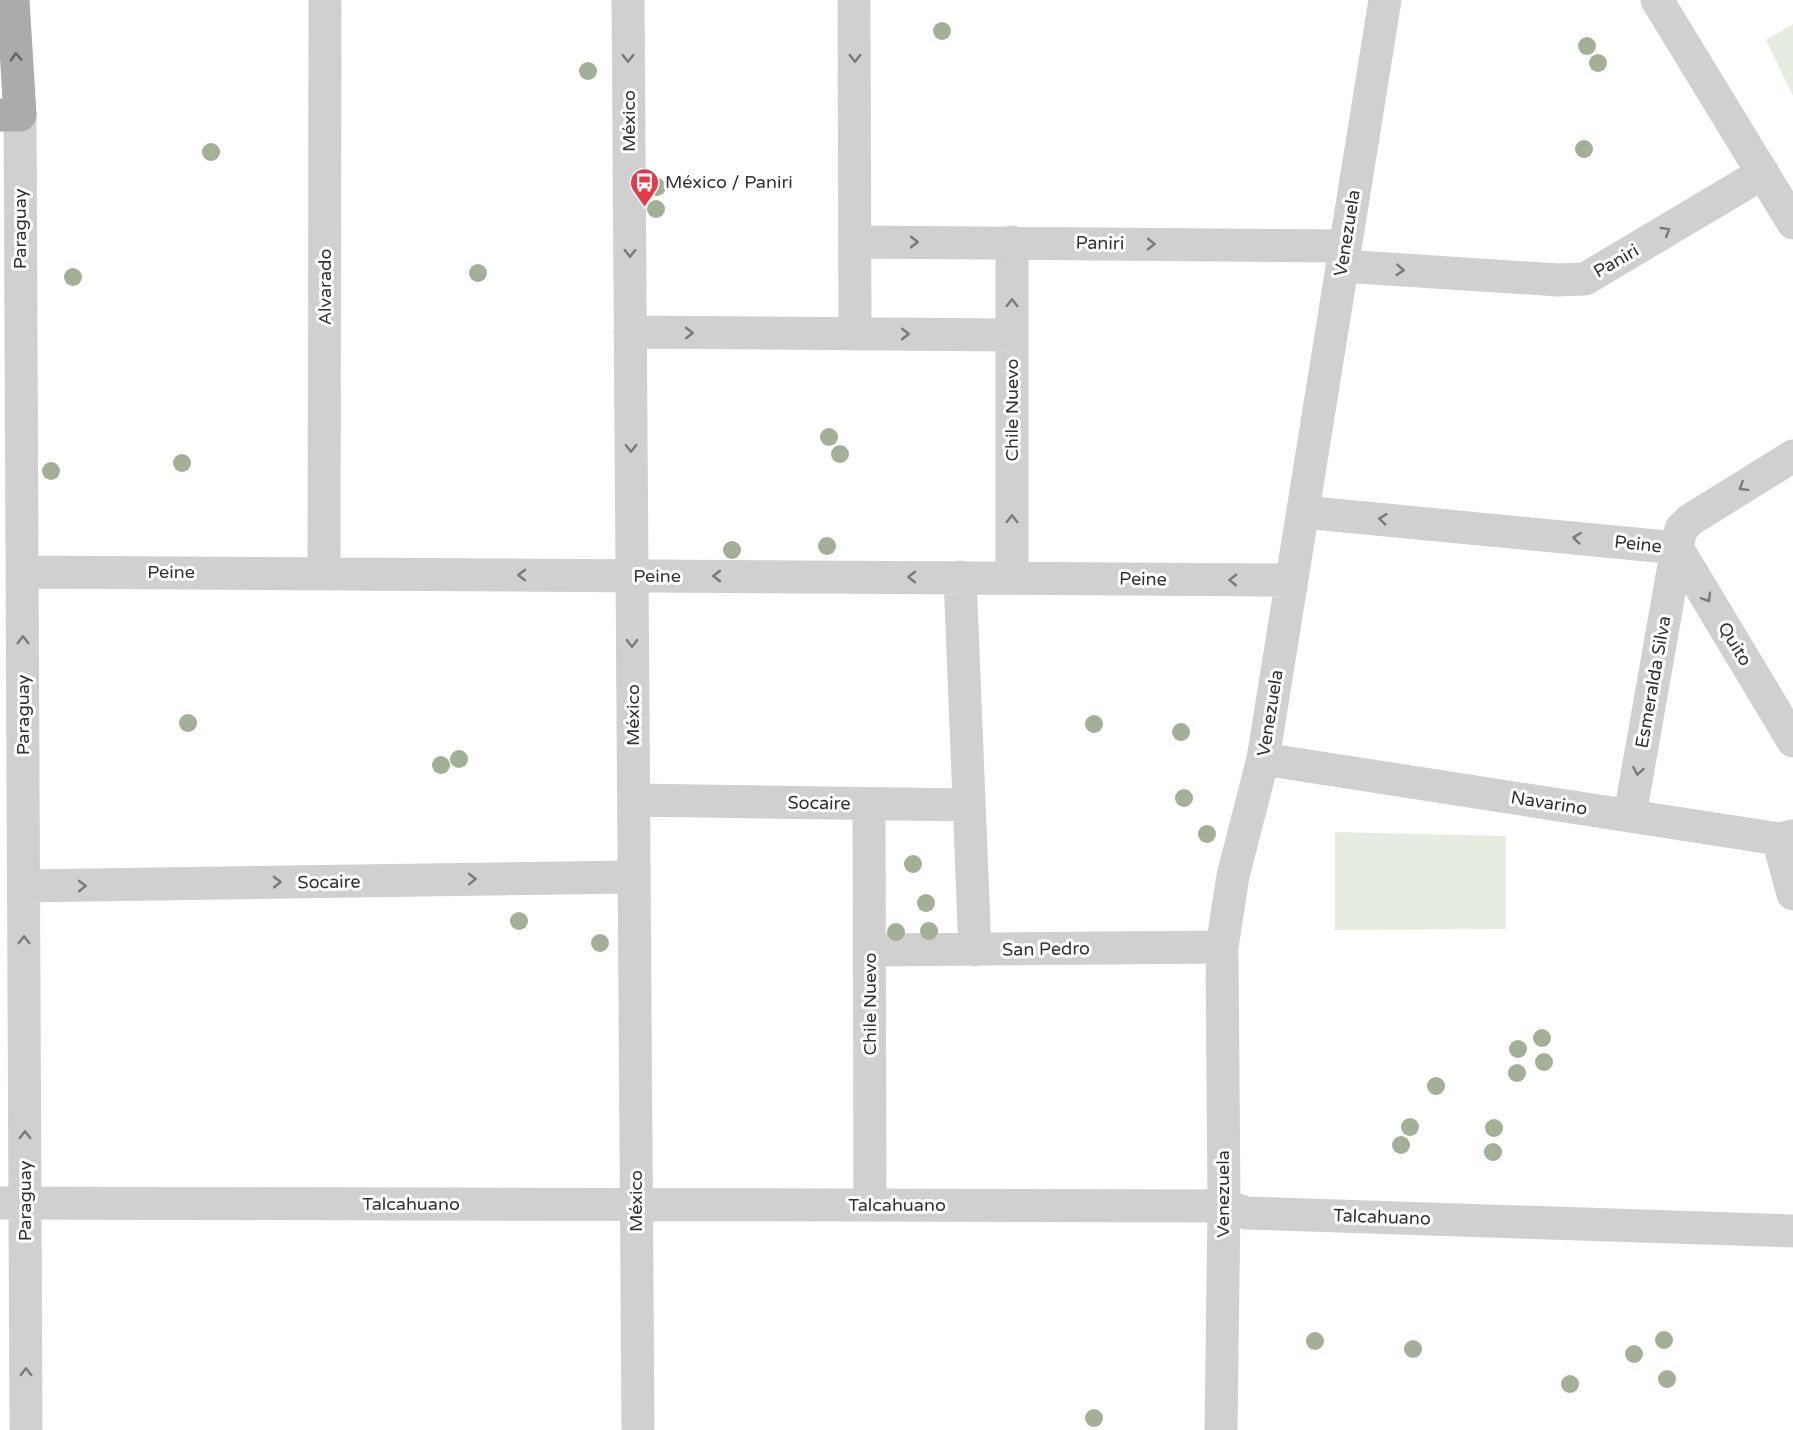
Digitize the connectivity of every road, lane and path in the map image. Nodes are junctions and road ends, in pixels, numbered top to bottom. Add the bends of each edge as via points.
1 (13, 0) edge
2 (325, 0) edge
3 (628, 0) edge
4 (854, 0) edge
5 (1385, 0) edge
6 (1657, 0) edge
7 (10, 115) edge
8 (1763, 173) junction
9 (1793, 223) edge
10 (855, 242) junction
11 (1012, 242) junction
12 (1344, 256) junction
13 (630, 332) junction
14 (855, 334) junction
15 (1012, 335) junction
16 (1793, 456) edge
17 (1303, 512) junction
18 (1677, 548) junction
19 (22, 572) junction
20 (324, 573) junction
21 (632, 575) junction
22 (960, 578) junction
23 (1012, 578) junction
24 (1291, 580) junction
25 (1793, 741) edge
26 (1263, 759) junction
27 (634, 800) junction
28 (869, 804) junction
29 (969, 805) junction
30 (1630, 815) junction
31 (1786, 837) edge
32 (16, 874) edge
33 (634, 877) junction
34 (1793, 894) edge
35 (1222, 947) junction
36 (870, 950) junction
37 (975, 950) junction
38 (13, 1203) edge
39 (636, 1205) junction
40 (870, 1205) junction
41 (1224, 1206) junction
42 (1793, 1231) edge
43 (26, 1430) edge
44 (638, 1430) edge
45 (1221, 1430) edge

7 -> 1 main road, Paraguay
2 - 20 street, Alvarado
3 -> 13 street, México
4 -> 10 street
5 - 12 street, Venezuela
6 - 8 street
7 - 19 street, Paraguay
8 - 9 street
12 -> 8 street, Paniri via 1558,280 1585,279
10 -> 11 street, Paniri
10 - 14 street
11 -> 12 street, Paniri
15 -> 11 street, Chile Nuevo
12 - 17 street, Venezuela
13 -> 14 street
13 -> 21 street, México
14 -> 15 street
23 -> 15 street, Chile Nuevo
16 -> 18 street, Peine via 1690,520 1681,529
18 -> 17 street, Peine
17 - 24 street, Venezuela
18 -> 25 street, Quito
18 -> 30 street, Esmeralda Silva
19 - 20 street, Peine
32 -> 19 street, Paraguay
21 -> 20 street, Peine
22 -> 21 street, Peine
21 -> 27 street, México
22 - 23 street, Peine
22 - 29 street
24 -> 23 street, Peine
24 - 26 street, Venezuela
26 - 30 street, Navarino
26 - 35 street, Venezuela via 1233,876
27 - 28 street, Socaire
27 - 33 street, México
28 - 29 street, Socaire
28 - 36 street, Chile Nuevo
29 - 37 street
30 - 31 street, Navarino
31 - 34 street, Navarino
32 -> 33 street, Socaire
38 -> 32 street, Paraguay
33 - 39 street, México
35 - 37 street, San Pedro
35 - 41 street, Venezuela
36 - 37 street, San Pedro
36 - 40 street, Chile Nuevo
38 - 39 street, Talcahuano
43 -> 38 street, Paraguay
39 - 40 street, Talcahuano
39 - 44 street, México
40 - 41 street, Talcahuano
41 - 42 street, Talcahuano via 1247,1213
41 - 45 street, Venezuela

